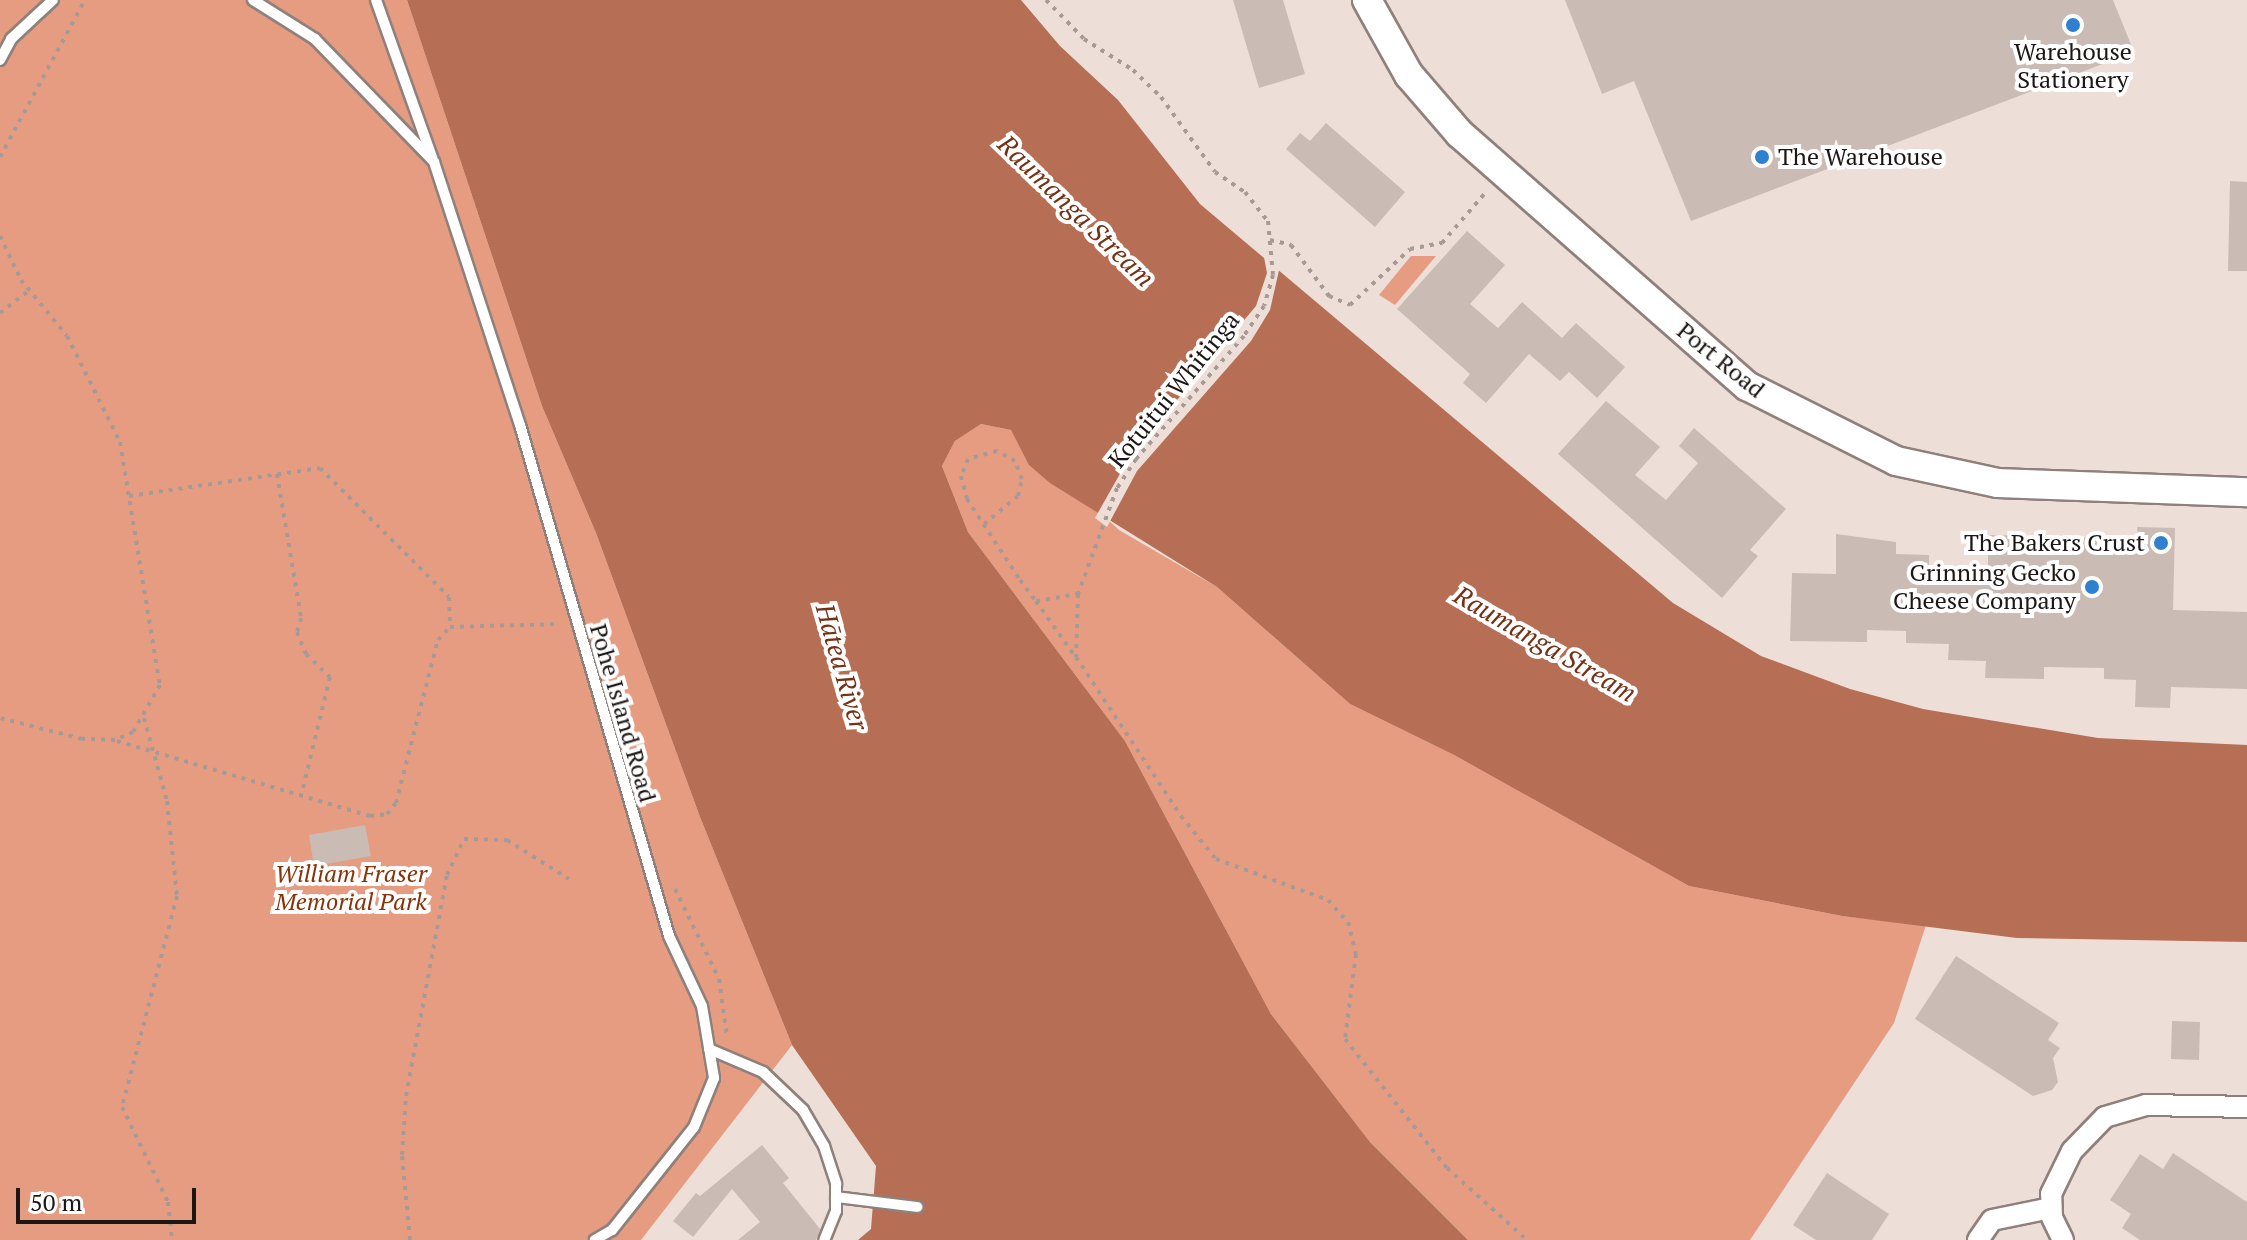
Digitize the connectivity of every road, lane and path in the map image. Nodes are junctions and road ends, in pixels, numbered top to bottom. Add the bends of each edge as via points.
1 (53, 0) edge
2 (85, 0) edge
3 (253, 0) edge
4 (376, 0) edge
5 (1046, 0) edge
6 (1367, 0) edge
7 (0, 60) edge
8 (0, 157) edge
9 (434, 162) junction
10 (1503, 173) junction
11 (0, 236) edge
12 (1270, 240) junction
13 (29, 290) junction
14 (0, 313) edge
15 (277, 474) junction
16 (2247, 492) edge
17 (129, 496) junction
18 (984, 524) junction
19 (1078, 594) junction
20 (1036, 601) junction
21 (577, 623) junction
22 (450, 627) junction
23 (1076, 657) junction
24 (0, 718) edge
25 (144, 718) junction
26 (115, 740) junction
27 (154, 752) junction
28 (301, 796) junction
29 (569, 879) dead end
30 (709, 1049) junction
31 (2247, 1107) edge
32 (836, 1197) junction
33 (917, 1207) dead end
34 (2051, 1208) junction
35 (172, 1240) edge
36 (410, 1240) edge
37 (595, 1240) edge
38 (824, 1240) edge
39 (1527, 1240) edge
40 (1978, 1240) edge
41 (2063, 1240) edge

1 - 7 lane via 11,39
2 - 8 path
3 - 9 lane, Pohe Island Road via 315,39
4 - 9 lane, Pohe Island Road
5 - 12 path via 1084,39 1133,70 1161,97 1215,172 1245,192 1268,221
6 - 10 main road, Port Road via 1388,43 1433,106
9 - 21 lane, Pohe Island Road via 520,425
10 - 12 path via 1442,243 1410,249 1350,305 1329,296 1291,245
10 - 16 main road, Port Road via 1747,386 1896,461 1998,483
11 - 13 path
12 - 19 path, Kotuitui Whitinga via 1273,275 1264,306 1117,488
13 - 14 path
13 - 17 path via 67,336 102,400 120,442
15 - 17 path
15 - 22 path via 320,468 449,597
15 - 28 path via 301,618 297,632 306,654 330,677
17 - 25 path via 160,672 160,685
18 - 18 path via 967,499 961,476 975,454 997,451 1015,461 1022,479 1018,496
18 - 20 path
19 - 20 path
19 - 23 path, Kotuitui Whitinga
20 - 23 path
21 - 22 path
21 - 30 lane, Pohe Island Road via 669,936 702,1006
22 - 28 path via 438,640 396,803 387,814 370,816
23 - 39 path via 1181,816 1216,859 1328,900 1348,922 1356,954 1345,1039 1447,1168
24 - 26 path via 82,739
25 - 26 path via 133,732
25 - 27 path
26 - 27 path
27 - 28 path
27 - 35 path via 167,801 177,896 122,1107 168,1202
29 - 36 path via 507,840 464,839 447,875 406,1096 402,1155
30 - 32 lane via 763,1072 803,1110 824,1146
30 - 37 lane, Pohe Island Road via 714,1078 694,1127 612,1230
31 - 34 street via 2146,1105 2105,1117 2065,1161
32 - 33 lane
32 - 38 lane
34 - 40 street via 1992,1220
34 - 41 street

